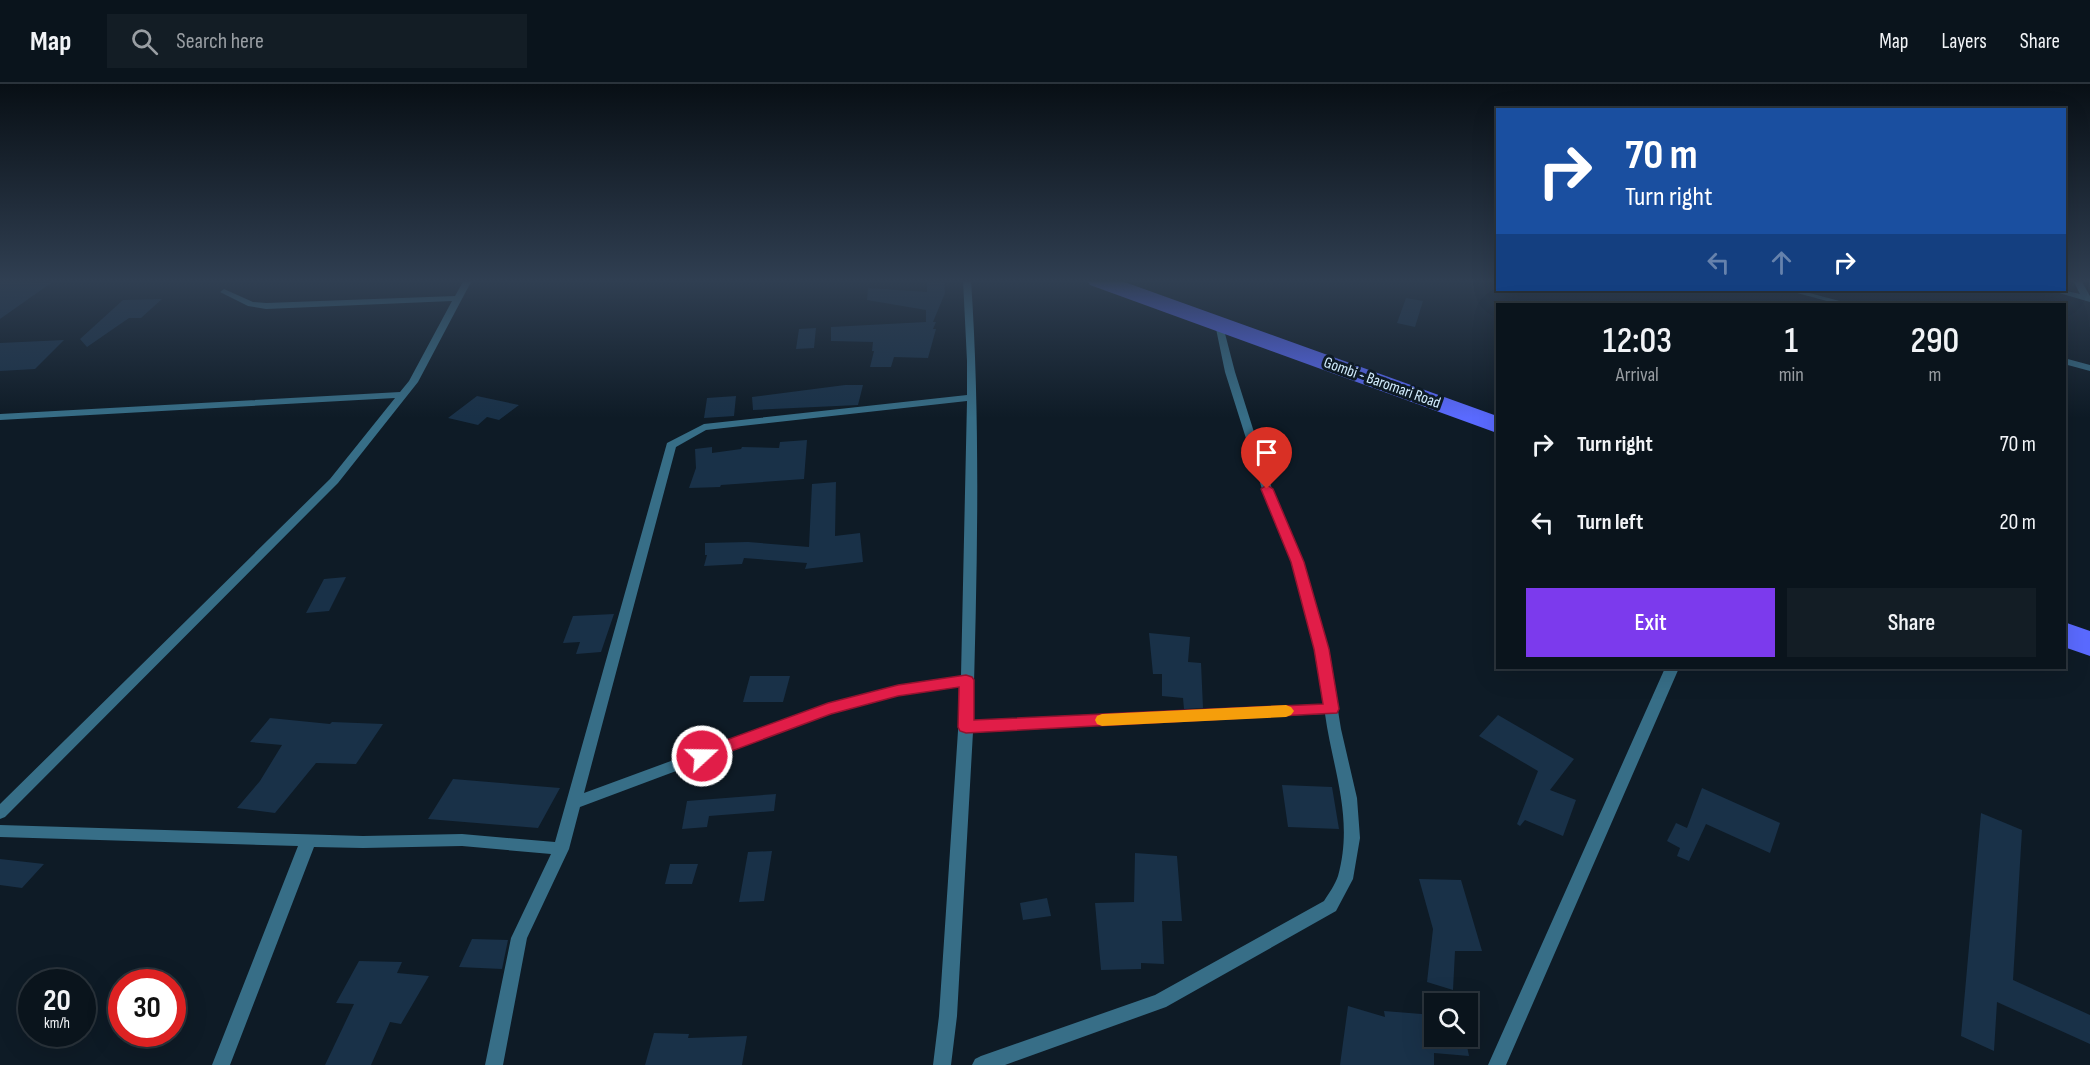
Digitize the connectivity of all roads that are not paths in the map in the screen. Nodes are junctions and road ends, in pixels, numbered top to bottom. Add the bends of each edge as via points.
1 (443, 326) edge
2 (970, 326) edge
3 (1219, 326) edge
4 (1224, 326) edge
5 (1246, 326) edge
6 (2066, 362) edge
7 (2090, 368) edge
8 (404, 395) junction
9 (970, 398) junction
10 (1496, 410) edge
11 (0, 417) edge
12 (1496, 425) edge
13 (2066, 612) edge
14 (2090, 621) edge
15 (2066, 635) edge
16 (2090, 644) edge
17 (1672, 669) edge
18 (966, 680) junction
19 (1331, 709) junction
20 (966, 727) junction
21 (573, 803) junction
22 (0, 813) edge
23 (0, 831) edge
24 (309, 838) junction
25 (561, 849) junction
26 (221, 1065) edge
27 (494, 1065) edge
28 (942, 1065) edge
29 (981, 1065) edge
30 (1497, 1065) edge

1 - 8 street
2 - 9 street
3 - 19 street via 1267,489 1298,562 1322,649
4 - 12 main road, Gombi - Baromari Road
5 - 10 main road, Gombi - Baromari Road
6 - 7 street
8 - 11 street
8 - 22 street via 334,481
9 - 18 street via 970,614
9 - 21 street via 704,427 671,445
13 - 14 main road
15 - 16 main road
17 - 30 street
18 - 20 street
18 - 21 street via 898,691 828,709
19 - 20 street
19 - 29 street via 1350,798 1352,838 1345,879 1330,906 1160,1001
20 - 28 street
21 - 25 street
23 - 24 street
24 - 25 street via 363,842 462,840
24 - 26 street
25 - 27 street via 519,938

